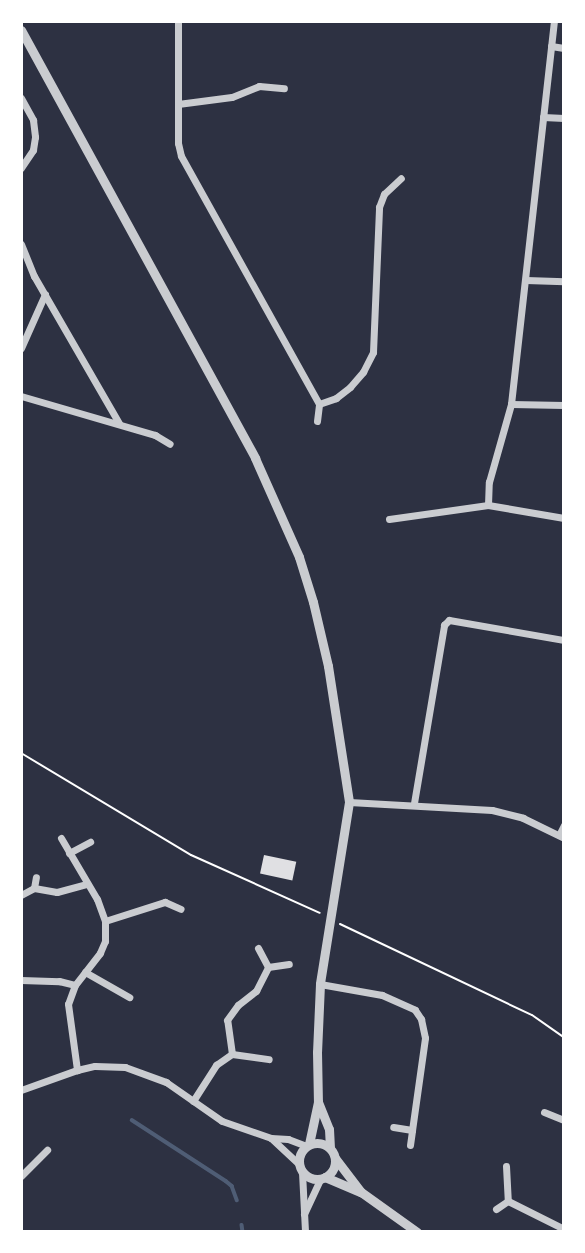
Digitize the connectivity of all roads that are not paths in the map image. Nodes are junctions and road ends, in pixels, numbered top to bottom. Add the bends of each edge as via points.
1 (178, 21) edge
2 (554, 21) edge
3 (21, 30) edge
4 (551, 46) junction
5 (564, 48) edge
6 (284, 88) dead end
7 (21, 99) edge
8 (178, 104) junction
9 (543, 117) junction
10 (564, 118) edge
11 (21, 167) edge
12 (401, 178) dead end
13 (21, 244) edge
14 (526, 280) junction
15 (564, 281) edge
16 (45, 294) junction
17 (21, 348) edge
18 (21, 396) edge
19 (319, 404) junction
20 (511, 404) junction
21 (564, 405) edge
22 (317, 421) dead end
23 (118, 423) junction
24 (170, 444) dead end
25 (488, 505) junction
26 (564, 518) edge
27 (389, 519) dead end
28 (564, 640) edge
29 (349, 802) junction
30 (414, 803) junction
31 (564, 825) edge
32 (561, 837) edge
33 (61, 838) dead end
34 (90, 842) dead end
35 (69, 853) junction
36 (36, 877) dead end
37 (87, 884) junction
38 (34, 888) junction
39 (21, 895) edge
40 (181, 909) dead end
41 (105, 920) junction
42 (258, 948) dead end
43 (289, 964) dead end
44 (268, 967) junction
45 (85, 972) junction
46 (21, 980) edge
47 (320, 984) junction
48 (75, 985) junction
49 (129, 997) dead end
50 (232, 1054) junction
51 (269, 1059) dead end
52 (76, 1070) junction
53 (21, 1090) edge
54 (193, 1101) junction
55 (318, 1102) junction
56 (544, 1112) dead end
57 (564, 1120) edge
58 (393, 1127) dead end
59 (412, 1130) junction
60 (271, 1138) junction
61 (308, 1145) junction
62 (410, 1145) dead end
63 (330, 1148) junction
64 (47, 1150) dead end
65 (335, 1158) junction
66 (506, 1166) dead end
67 (300, 1168) junction
68 (21, 1175) edge
69 (323, 1178) junction
70 (360, 1192) junction
71 (508, 1201) junction
72 (496, 1209) dead end
73 (303, 1215) junction
74 (564, 1229) edge
75 (305, 1232) edge
76 (417, 1232) edge

1 - 8 street
2 - 4 street
3 - 29 street via 222,395 283,518 303,569 328,666
4 - 5 street
4 - 9 street
6 - 8 street via 259,86 232,97
7 - 11 street via 33,120 35,136 33,150
8 - 19 street via 181,156
9 - 10 street
9 - 14 street
12 - 19 street via 384,194 379,207 373,352 350,387
13 - 16 street
14 - 15 street
14 - 20 street
16 - 17 street
16 - 23 street
18 - 23 street
19 - 22 street
20 - 21 street
20 - 25 street via 489,482
23 - 24 street
25 - 26 street
25 - 27 street
28 - 30 street via 449,620 444,625
29 - 30 street
29 - 47 street
30 - 32 street via 492,810 523,818
31 - 32 street
33 - 35 street
34 - 35 street
35 - 37 street
36 - 38 street
37 - 38 street via 57,892
37 - 41 street
38 - 39 street
40 - 41 street via 165,902
41 - 45 street via 105,941
42 - 44 street
43 - 44 street
44 - 50 street via 256,991 227,1020
45 - 48 street
45 - 49 street
46 - 48 street
47 - 55 street
47 - 59 street via 382,995 415,1010 421,1019 425,1038
48 - 52 street via 68,1004
50 - 51 street
50 - 54 street via 216,1065
52 - 53 street
52 - 54 street via 125,1067 166,1082
54 - 60 street via 222,1121
55 - 61 street
55 - 63 street via 329,1129
56 - 57 street
58 - 59 street
59 - 62 street
60 - 61 street
60 - 67 street
61 - 63 street via 320,1143
61 - 67 street via 300,1154
63 - 65 street
64 - 68 street
65 - 69 street via 333,1169
65 - 70 street
66 - 71 street
67 - 69 street via 310,1178
67 - 73 street
69 - 70 street
69 - 73 street
70 - 76 street
71 - 72 street
71 - 74 street
73 - 75 street

